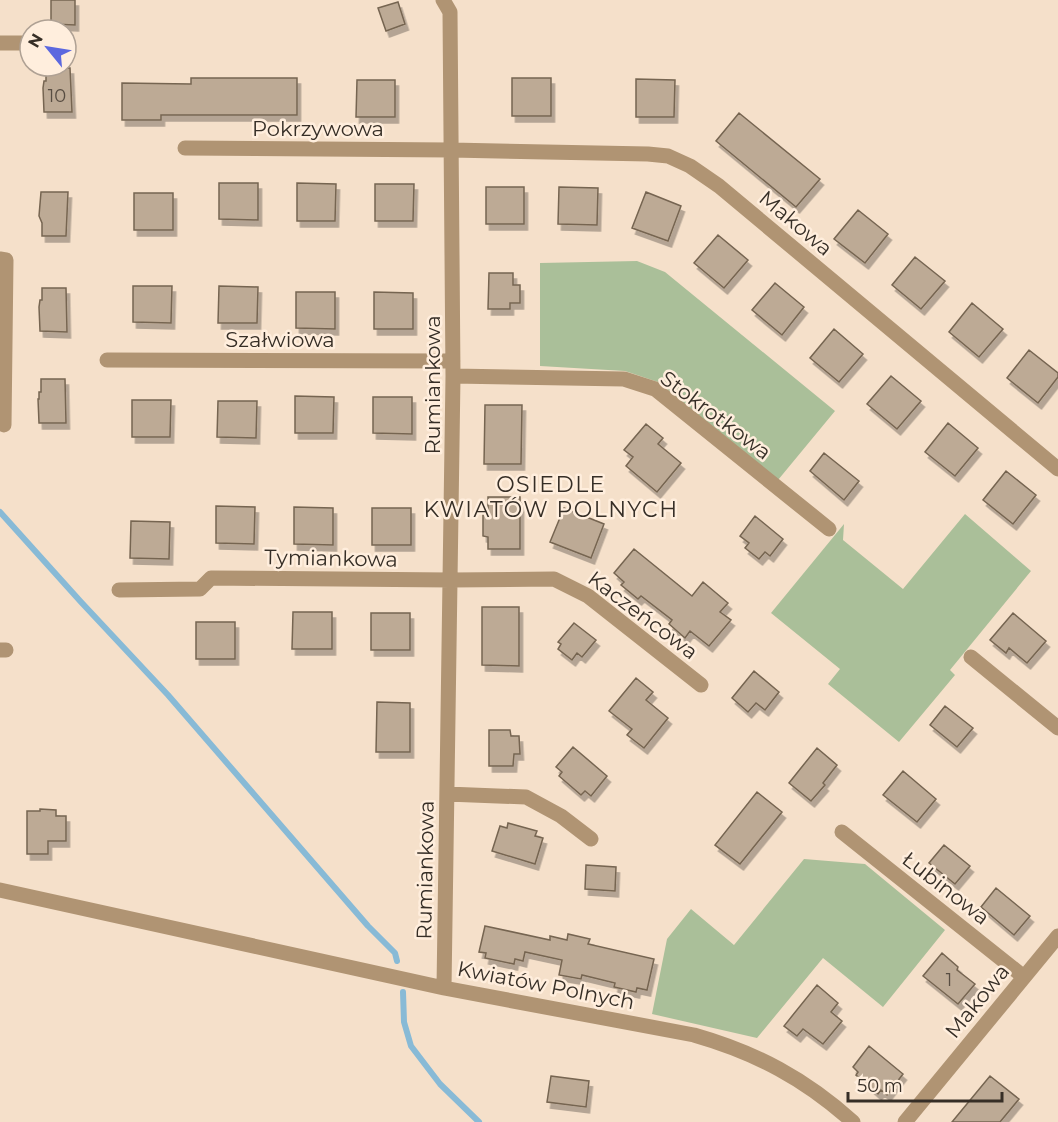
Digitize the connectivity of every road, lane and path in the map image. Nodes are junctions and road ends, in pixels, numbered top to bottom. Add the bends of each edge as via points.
1 (443, 0) edge
2 (0, 43) edge
3 (18, 43) edge
4 (185, 148) dead end
5 (451, 150) junction
6 (0, 259) edge
7 (107, 360) dead end
8 (453, 369) junction
9 (4, 425) dead end
10 (1058, 469) edge
11 (829, 529) dead end
12 (451, 580) junction
13 (120, 590) dead end
14 (971, 657) dead end
15 (701, 685) dead end
16 (1058, 728) edge
17 (447, 794) junction
18 (842, 832) dead end
19 (591, 839) dead end
20 (0, 890) edge
21 (1058, 936) edge
22 (1024, 977) junction
23 (444, 988) junction
24 (853, 1122) edge
25 (905, 1122) edge

1 - 5 street, Rumiankowa via 450,12
2 - 3 street
4 - 5 street, Pokrzywowa
5 - 8 street, Rumiankowa
5 - 10 street, Makowa via 648,154 668,156 690,166 790,244
6 - 9 street via 6,260
7 - 8 street, Szałwiowa
8 - 11 street, Stokrotkowa via 624,379 655,389
8 - 12 street, Rumiankowa
12 - 13 street, Tymiankowa via 211,578 200,589
12 - 15 street, Kaczeńcowa via 554,579 588,596
12 - 17 street, Rumiankowa
14 - 16 street
17 - 19 street via 526,797 561,816
17 - 23 street, Rumiankowa
18 - 22 street, Łubinowa
20 - 23 street, Kwiatów Polnych
21 - 22 street, Makowa
22 - 25 street, Makowa
23 - 24 street, Kwiatów Polnych via 694,1035 733,1046 809,1087

